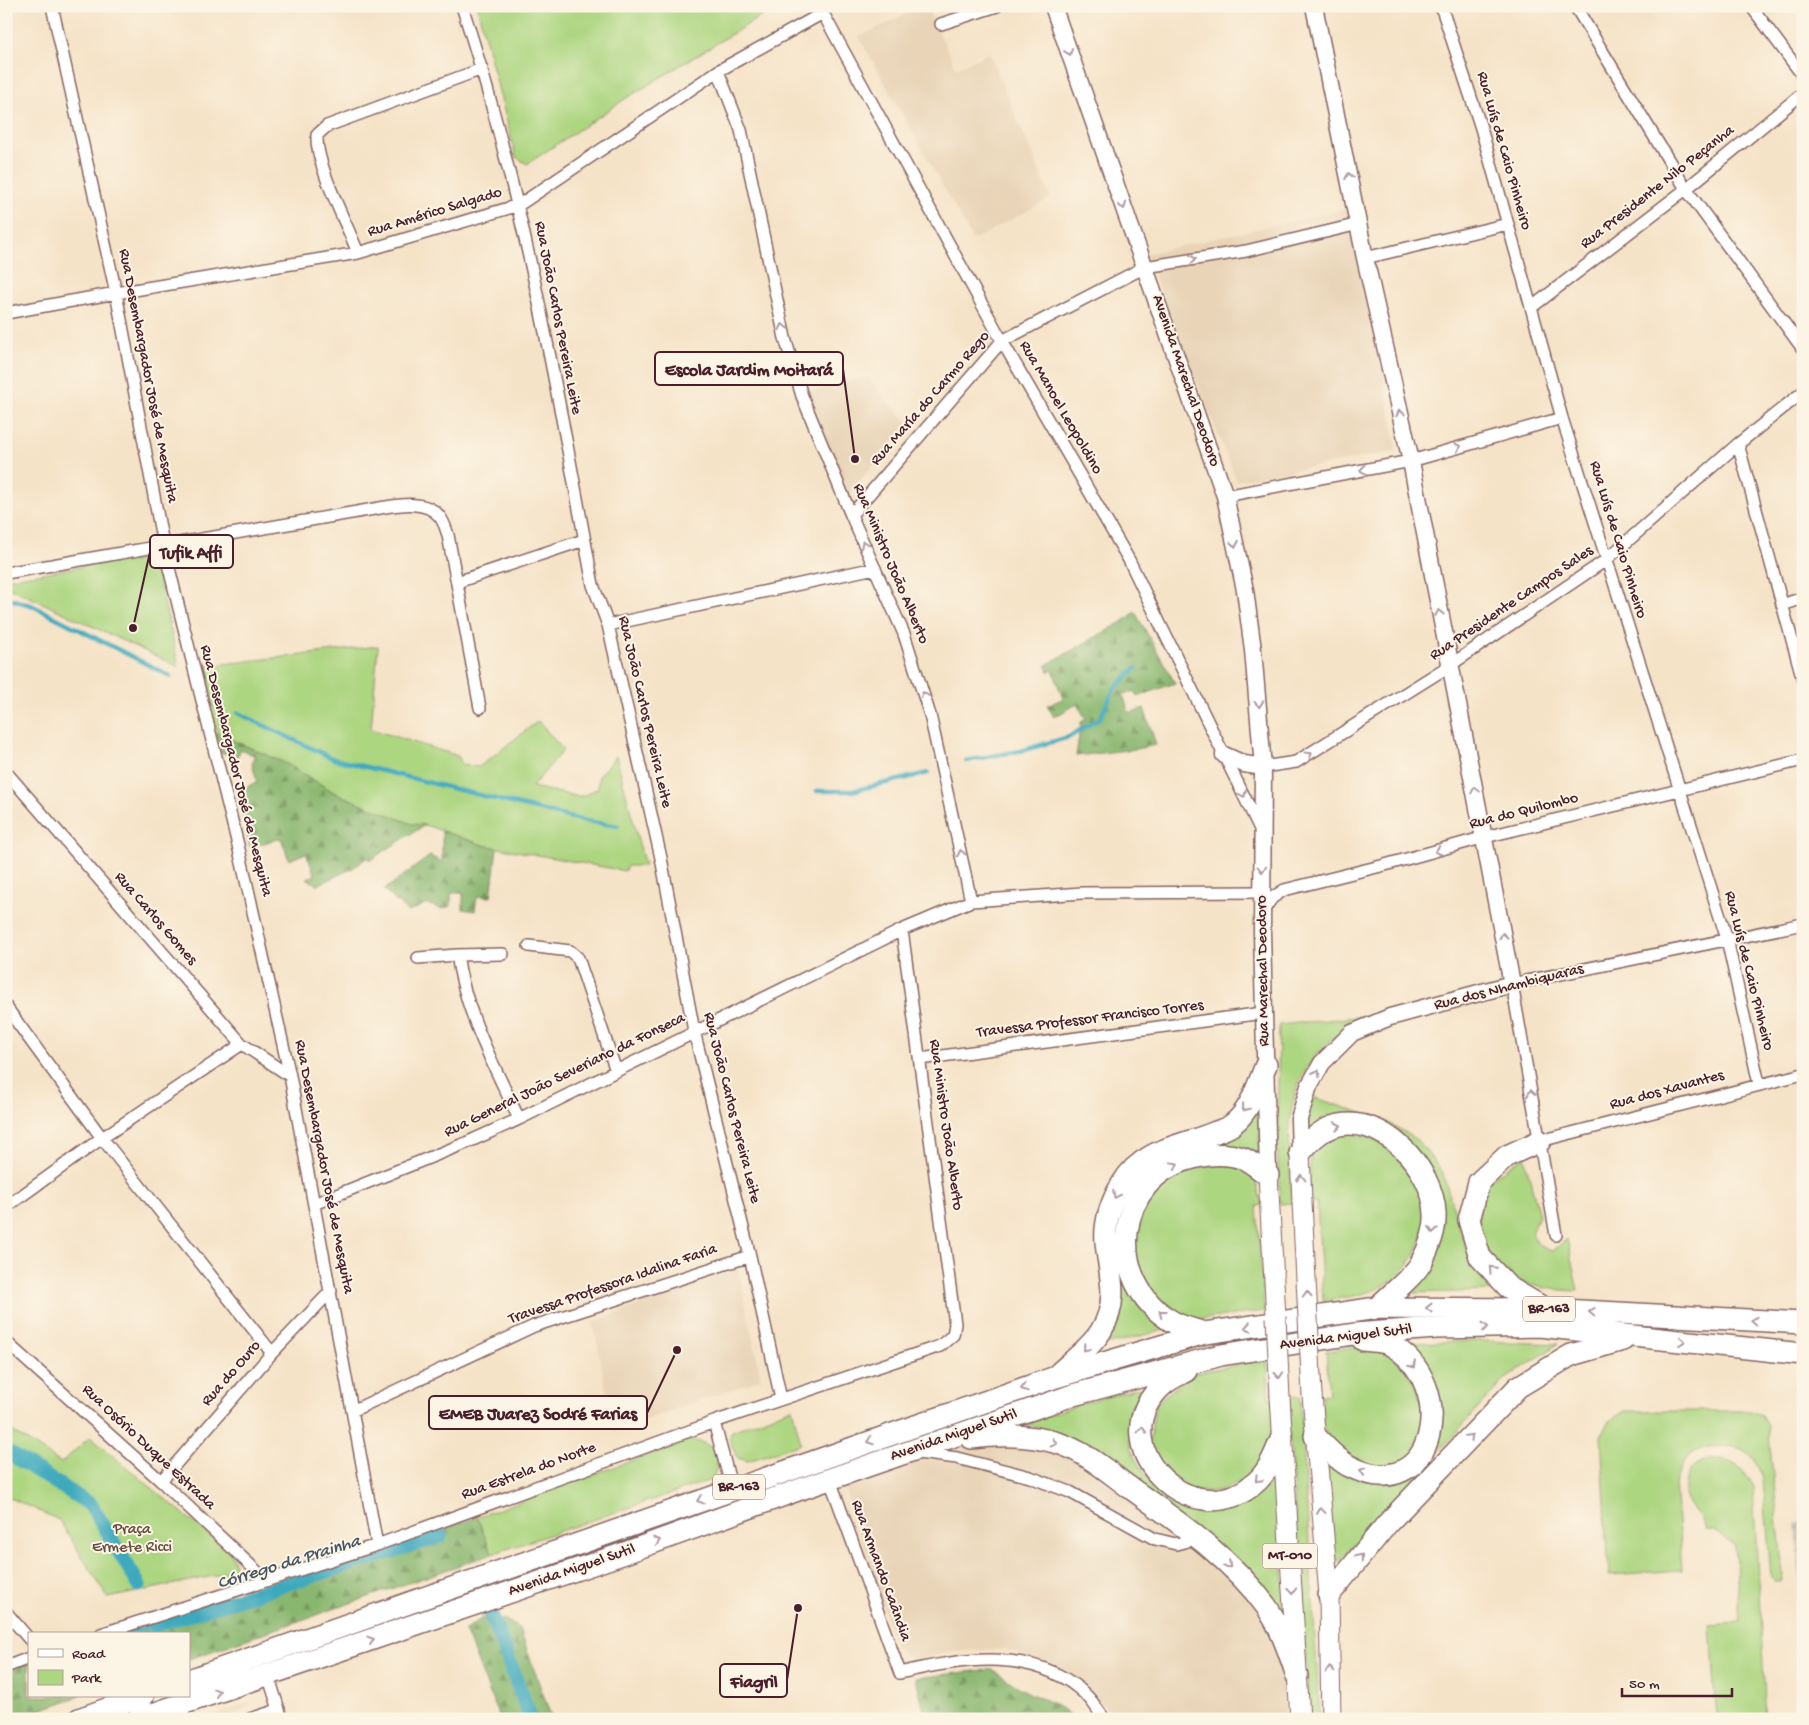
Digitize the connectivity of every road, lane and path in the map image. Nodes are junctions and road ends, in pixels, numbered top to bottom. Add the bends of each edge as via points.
1 (52, 6) edge
2 (462, 6) edge
3 (997, 6) edge
4 (1053, 6) edge
5 (1314, 6) edge
6 (1441, 6) edge
7 (1575, 6) edge
8 (1751, 6) edge
9 (821, 9) edge
10 (941, 24) dead end
11 (482, 69) junction
12 (718, 71) junction
13 (1803, 76) edge
14 (1803, 93) edge
15 (1686, 189) junction
16 (519, 205) junction
17 (1359, 224) junction
18 (1508, 224) junction
19 (358, 253) junction
20 (1365, 258) junction
21 (1145, 267) junction
22 (116, 293) junction
23 (1532, 308) junction
24 (6, 314) edge
25 (1002, 341) junction
26 (1803, 349) edge
27 (1803, 392) edge
28 (1562, 418) junction
29 (1738, 444) junction
30 (1411, 461) junction
31 (1225, 496) junction
32 (851, 515) junction
33 (584, 540) junction
34 (163, 544) junction
35 (1606, 560) junction
36 (875, 568) junction
37 (6, 573) edge
38 (457, 582) junction
39 (1803, 598) edge
40 (1782, 605) junction
41 (608, 625) junction
42 (1449, 666) junction
43 (1803, 680) edge
44 (480, 708) dead end
45 (1224, 756) junction
46 (1803, 760) edge
47 (1263, 768) junction
48 (6, 772) edge
49 (1680, 789) junction
50 (1262, 832) junction
51 (1485, 838) junction
52 (1262, 892) junction
53 (971, 901) junction
54 (1262, 912) junction
55 (1803, 924) edge
56 (902, 930) junction
57 (1727, 939) junction
58 (529, 946) dead end
59 (503, 954) dead end
60 (457, 955) junction
61 (418, 958) dead end
62 (1512, 984) junction
63 (6, 1007) edge
64 (1263, 1014) junction
65 (694, 1031) junction
66 (242, 1044) junction
67 (920, 1059) junction
68 (1266, 1065) junction
69 (616, 1071) junction
70 (1803, 1074) edge
71 (290, 1076) junction
72 (1759, 1084) junction
73 (519, 1119) junction
74 (102, 1138) junction
75 (1540, 1141) junction
76 (1300, 1153) junction
77 (1268, 1175) junction
78 (314, 1204) junction
79 (6, 1207) edge
80 (1556, 1235) dead end
81 (750, 1256) junction
82 (331, 1291) junction
83 (1377, 1308) junction
84 (1544, 1309) junction
85 (1803, 1323) edge
86 (955, 1324) joint
87 (1205, 1333) junction
88 (1338, 1336) junction
89 (1654, 1337) junction
90 (6, 1342) edge
91 (272, 1353) junction
92 (1803, 1354) edge
93 (1206, 1359) junction
94 (1053, 1378) junction
95 (781, 1399) junction
96 (352, 1411) junction
97 (714, 1422) junction
98 (1315, 1436) junction
99 (1282, 1437) junction
100 (936, 1442) junction
101 (909, 1452) junction
102 (830, 1480) junction
103 (161, 1481) junction
104 (732, 1489) junction
105 (1199, 1538) junction
106 (377, 1545) junction
107 (266, 1580) junction
108 (1329, 1595) junction
109 (6, 1612) edge
110 (106, 1632) edge
111 (28, 1638) edge
112 (28, 1658) edge
113 (6, 1667) edge
114 (268, 1675) junction
115 (1297, 1676) junction
116 (190, 1680) edge
117 (137, 1698) edge
118 (280, 1714) edge
119 (79, 1719) edge
120 (138, 1719) edge
121 (250, 1719) edge
122 (1104, 1719) edge
123 (1300, 1719) edge
124 (1331, 1719) edge

1 - 22 street, Rua Desembargador José de Mesquita
2 - 11 street, Rua João Carlos Pereira Leite
3 - 10 street
4 -> 21 main road, Avenida Marechal Deodoro
17 -> 5 main road
6 - 18 street, Rua Luís de Caio Pinheiro
7 - 15 street
8 - 13 street
9 - 12 street, Rua Américo Salgado
9 - 25 street, Rua Manoel Leopoldino
11 - 16 street, Rua João Carlos Pereira Leite
11 - 19 street via 327,126 317,136 322,164
12 - 16 street, Rua Américo Salgado
32 -> 12 street, Rua Ministro João Alberto via 802,396 785,338 741,130
14 - 15 street, Rua Presidente Nilo Peçanha
15 - 23 street, Rua Presidente Nilo Peçanha
15 - 26 street
16 - 19 street, Rua Américo Salgado
16 - 33 street, Rua João Carlos Pereira Leite
17 - 20 main road
21 -> 17 street, Rua María do Carmo Rego via 1246,251
18 - 20 street
18 - 23 street, Rua Luís de Caio Pinheiro
19 - 22 street, Rua Américo Salgado
30 -> 20 main road
21 - 25 street, Rua María do Carmo Rego
21 - 31 main road, Avenida Marechal Deodoro
22 - 24 street, Rua Américo Salgado
22 - 34 street, Rua Desembargador José de Mesquita
23 - 28 street, Rua Luís de Caio Pinheiro
25 - 32 street, Rua María do Carmo Rego
25 - 45 street, Rua Manoel Leopoldino via 1129,560
27 - 29 street, Rua Presidente Campos Sales
30 -> 28 street
28 - 35 street, Rua Luís de Caio Pinheiro
29 - 35 street, Rua Presidente Campos Sales
29 - 40 street
30 -> 31 street
42 -> 30 main road
31 -> 47 main road, Avenida Marechal Deodoro via 1250,624
36 -> 32 street, Rua Ministro João Alberto
33 - 38 street
33 - 41 street, Rua João Carlos Pereira Leite via 592,585
34 - 37 street
34 - 38 street via 405,504 426,507 439,516 448,535
34 - 71 street, Rua Desembargador José de Mesquita via 238,845
35 - 42 street, Rua Presidente Campos Sales
35 - 49 street, Rua Luís de Caio Pinheiro
36 - 41 street
53 -> 36 street, Rua Ministro João Alberto via 930,715 904,634
38 - 44 street
39 - 40 street
40 - 43 street
41 - 65 street, Rua João Carlos Pereira Leite via 661,858
47 -> 42 street, Rua Presidente Campos Sales via 1296,762
51 -> 42 main road
45 - 47 main road
45 -> 50 street, Rua Manoel Leopoldino
46 - 49 street, Rua do Quilombo
47 - 50 main road, Rua Marechal Deodoro
48 - 66 street, Rua Carlos Gomes
49 - 51 street, Rua do Quilombo
49 - 57 street, Rua Luís de Caio Pinheiro
50 -> 52 main road, Rua Marechal Deodoro
51 -> 54 street, Rua do Quilombo via 1284,890 1272,898
62 -> 51 main road
52 - 53 street, Rua General João Severiano da Fonseca via 1082,893
52 - 54 main road, Rua Marechal Deodoro
53 - 56 street, Rua General João Severiano da Fonseca
54 - 64 main road, Rua Marechal Deodoro
55 - 57 street, Rua dos Nhambiquaras
56 - 65 street, Rua General João Severiano da Fonseca
56 - 67 street, Rua Ministro João Alberto
57 - 62 street, Rua dos Nhambiquaras
57 - 72 street, Rua Luís de Caio Pinheiro
58 - 69 street via 570,950 578,958
59 - 60 street
60 - 61 street
60 - 73 street via 470,1012
75 -> 62 street
76 -> 62 main road, Rua dos Nhambiquaras via 1299,1119 1309,1086 1322,1063 1352,1033 1390,1017
63 - 74 street
64 - 67 street, Travessa Professor Francisco Torres
64 - 68 main road, Rua Marechal Deodoro
65 - 69 street, Rua General João Severiano da Fonseca
65 - 81 street, Rua João Carlos Pereira Leite
66 - 71 street, Rua Carlos Gomes
66 - 74 street
67 - 86 street, Rua Ministro João Alberto
68 - 77 main road, Rua Marechal Deodoro
68 -> 94 highway via 1251,1102 1233,1124 1142,1159 1122,1183 1110,1208 1106,1241 1112,1271 1112,1302 1101,1331
69 - 73 street, Rua General João Severiano da Fonseca
70 - 72 street, Rua dos Xavantes
71 - 78 street, Rua Desembargador José de Mesquita
72 - 75 street, Rua dos Xavantes
73 - 78 street, Rua General João Severiano da Fonseca
74 - 79 street
74 - 91 street
75 - 80 street
84 -> 75 highway via 1508,1287 1480,1256 1469,1220 1479,1182 1507,1156
76 -> 83 highway via 1318,1134 1333,1126 1351,1124 1373,1129 1392,1138 1413,1159 1428,1185 1435,1214 1428,1247 1421,1263
98 -> 76 main road, MT-010, bridge
87 -> 77 highway via 1173,1322 1147,1302 1134,1280 1125,1241 1132,1208 1151,1180 1178,1161 1210,1154 1243,1158
77 -> 99 main road, MT-010, bridge
78 - 82 street, Rua Desembargador José de Mesquita
81 - 95 street, Rua João Carlos Pereira Leite
81 - 96 street, Travessa Professora Idalina Faria via 534,1326
82 - 91 street, Rua do Ouro
82 - 96 street, Rua Desembargador José de Mesquita
84 -> 83 highway, Avenida Miguel Sutil / BR-163
83 -> 87 highway, Avenida Miguel Sutil / BR-163
85 -> 84 highway, Avenida Miguel Sutil / BR-163
86 - 95 street, Rua Estrela do Norte via 953,1335 940,1346
87 - 94 highway, Avenida Miguel Sutil / BR-163
88 -> 89 highway, Avenida Miguel Sutil via 1436,1328 1539,1326
88 - 93 highway, Avenida Miguel Sutil / BR-163
88 -> 98 highway via 1388,1344 1408,1359 1424,1380 1432,1407 1430,1432 1421,1454 1407,1470 1386,1475 1366,1473 1347,1465
89 -> 92 highway, Avenida Miguel Sutil
108 -> 89 highway via 1386,1524 1518,1387 1571,1355 1615,1341
90 - 103 street, Rua Osório Duque Estrada
91 - 103 street, Rua do Ouro
99 -> 93 highway via 1272,1463 1255,1483 1232,1496 1206,1500 1180,1493 1159,1478 1145,1455 1140,1430 1147,1404 1164,1384
93 - 100 highway, Avenida Miguel Sutil / BR-163 via 1073,1395
94 -> 104 highway, Avenida Miguel Sutil / BR-163
95 - 97 street, Rua Estrela do Norte
96 - 106 street, Rua Desembargador José de Mesquita
97 - 104 street
97 - 106 street, Rua Estrela do Norte
108 -> 98 main road, MT-010
99 -> 115 main road, MT-010
100 - 101 highway, Avenida Miguel Sutil / BR-163
100 -> 105 highway via 990,1435 1031,1437 1059,1444 1085,1456
101 - 102 highway, Avenida Miguel Sutil / BR-163
101 - 105 street via 957,1458 1030,1476 1070,1492 1155,1540 1176,1544
114 -> 102 highway, Avenida Miguel Sutil / BR-163
102 - 122 street, Rua Armando Caândia via 900,1674 929,1666 984,1659 1025,1663 1063,1678 1088,1697
103 - 107 street, Rua Osório Duque Estrada
104 -> 116 highway, Avenida Miguel Sutil / BR-163
105 -> 115 highway via 1246,1582 1267,1608 1282,1635
106 - 107 street, Rua Estrela do Norte
107 - 110 street, Rua Estrela do Norte
124 -> 108 main road, MT-010
109 - 111 street
112 - 113 street
114 - 118 street
120 -> 114 highway, Avenida Miguel Sutil / BR-163
115 - 123 main road, MT-010
117 - 119 highway
118 - 121 street

